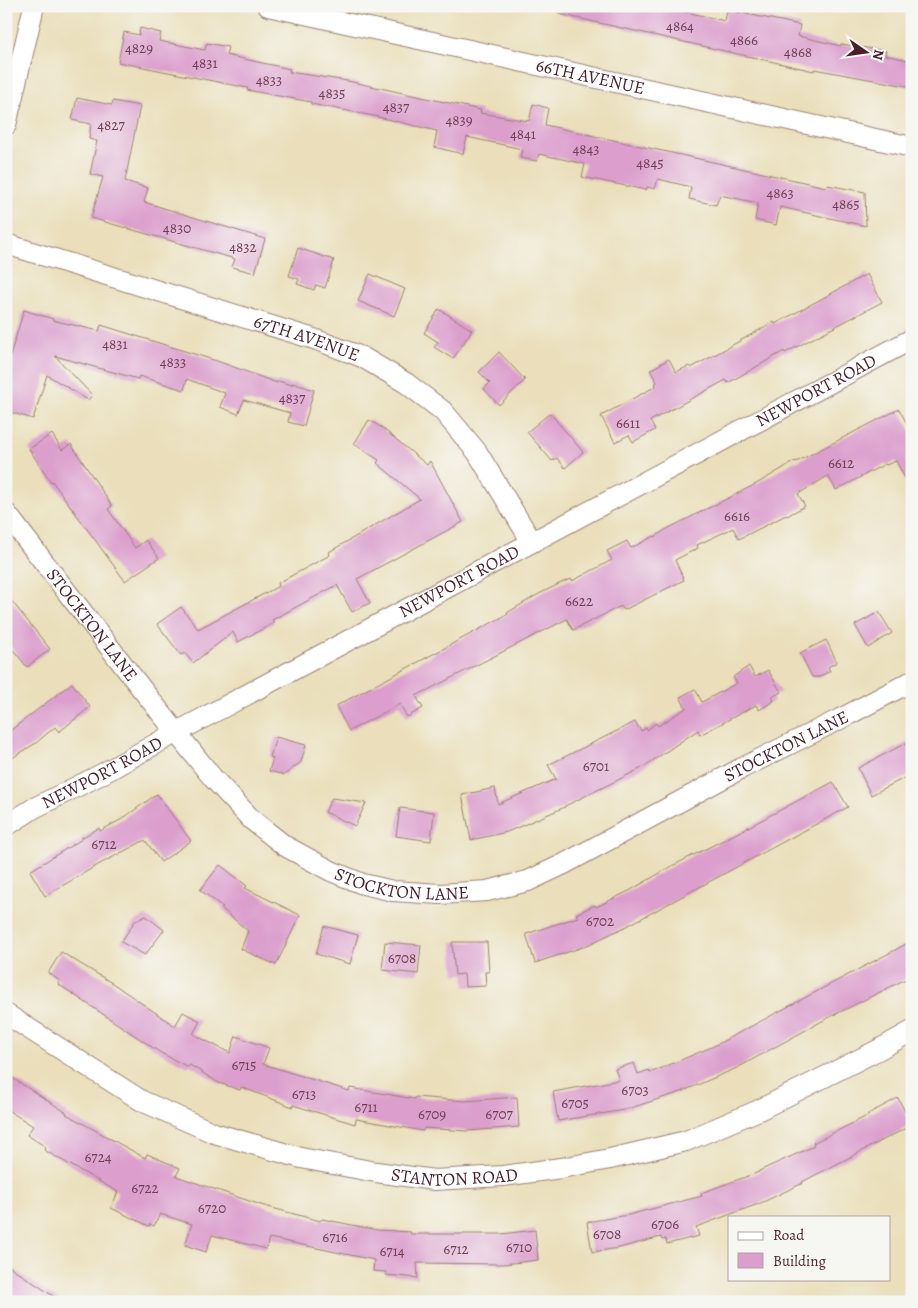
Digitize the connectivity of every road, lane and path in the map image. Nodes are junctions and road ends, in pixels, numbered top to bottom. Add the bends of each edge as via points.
1 (34, 6) edge
2 (268, 6) edge
3 (6, 125) edge
4 (912, 147) edge
5 (6, 244) edge
6 (912, 339) edge
7 (6, 513) edge
8 (532, 542) junction
9 (912, 681) edge
10 (177, 732) junction
11 (6, 826) edge
12 (6, 1014) edge
13 (912, 1030) edge

1 - 3 street
2 - 4 street, 66TH AVENUE
5 - 8 street, 67TH AVENUE via 295,333 362,357 406,383 443,411 477,452
6 - 8 street, NEWPORT ROAD
7 - 10 street, STOCKTON LANE
8 - 10 street, NEWPORT ROAD
9 - 10 street, STOCKTON LANE via 528,881 487,891 449,894 393,891 363,884 285,846 252,820 212,777
10 - 11 street, NEWPORT ROAD
12 - 13 street, STANTON ROAD via 142,1101 214,1133 301,1158 434,1180 503,1176 561,1168 686,1141 759,1110

